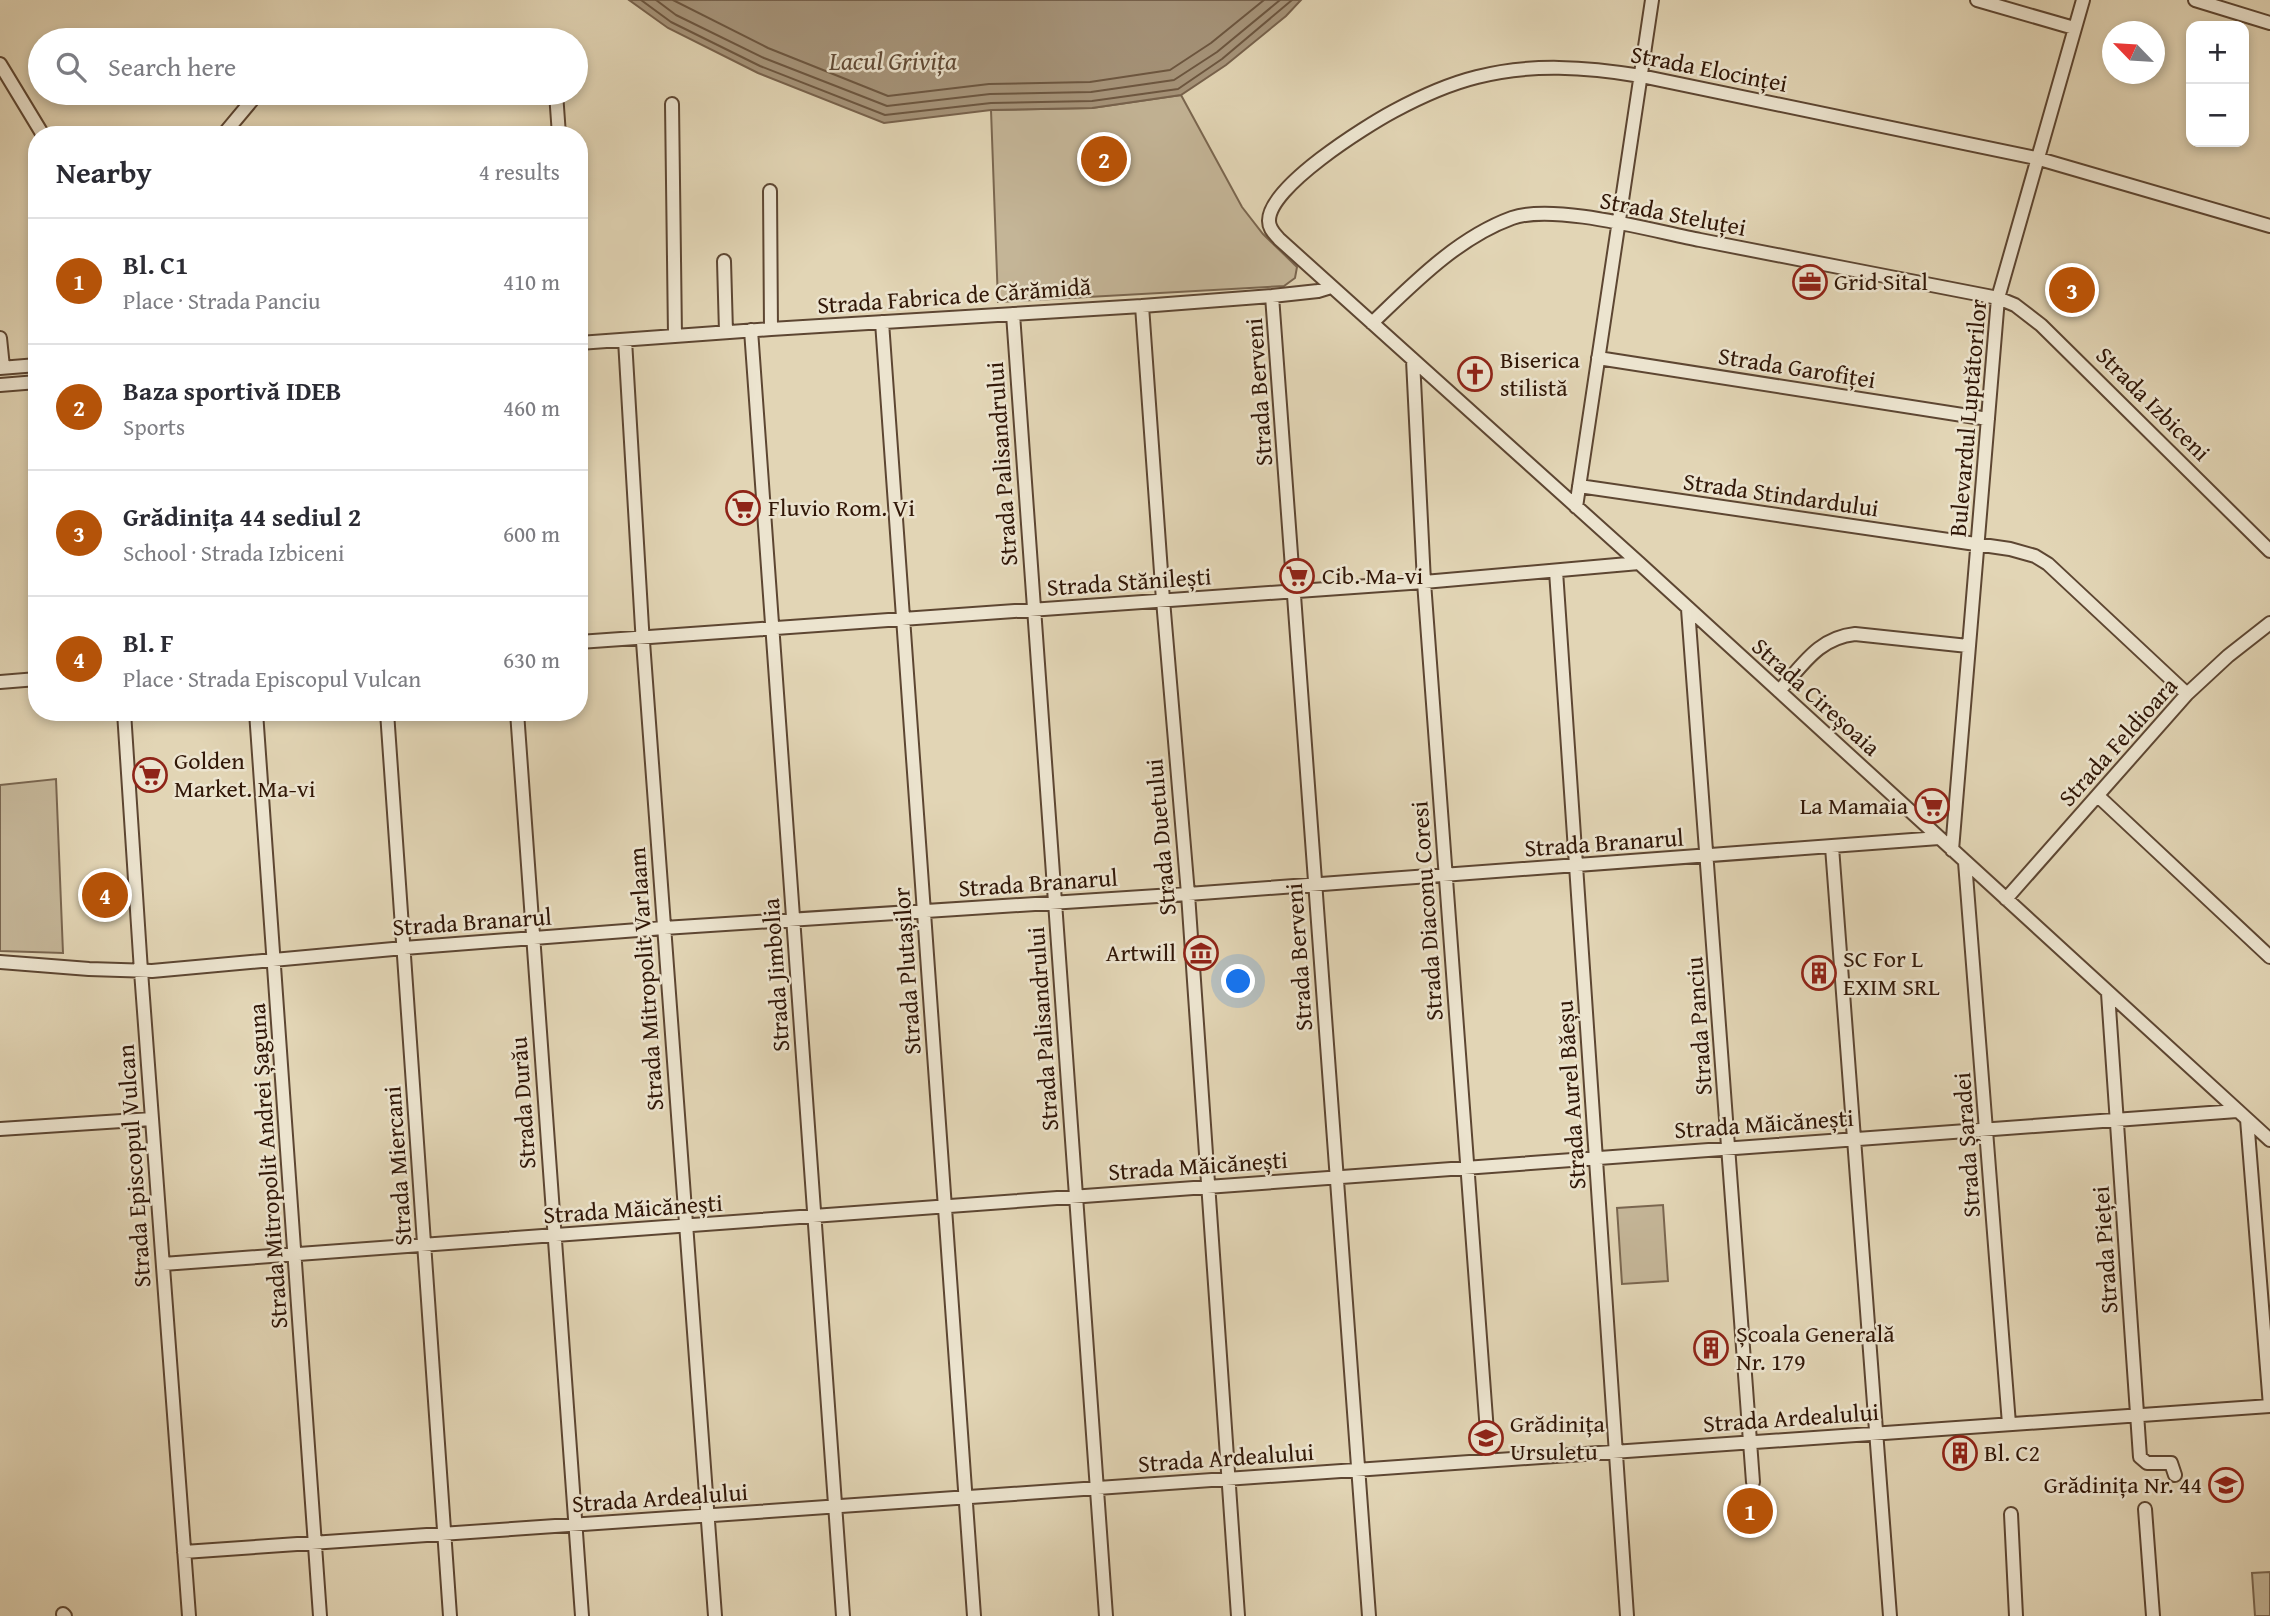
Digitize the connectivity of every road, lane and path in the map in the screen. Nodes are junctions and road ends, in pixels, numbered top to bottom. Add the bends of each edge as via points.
1 (1652, 0) edge
2 (1977, 0) edge
3 (2083, 0) edge
4 (2194, 0) edge
5 (2270, 23) edge
6 (2074, 28) junction
7 (0, 64) edge
8 (1641, 76) junction
9 (671, 104) dead end
10 (248, 105) edge
11 (557, 105) edge
12 (38, 126) edge
13 (230, 126) edge
14 (558, 126) edge
15 (2036, 158) junction
16 (771, 191) dead end
17 (1619, 224) junction
18 (2270, 226) edge
19 (724, 261) dead end
20 (1331, 286) junction
21 (1272, 296) junction
22 (1998, 298) junction
23 (1142, 306) junction
24 (1013, 314) junction
25 (882, 322) junction
26 (1372, 323) junction
27 (771, 329) junction
28 (751, 330) junction
29 (726, 332) junction
30 (675, 336) junction
31 (0, 338) edge
32 (625, 340) junction
33 (588, 342) edge
34 (1598, 358) junction
35 (1413, 360) junction
36 (28, 366) edge
37 (1, 368) edge
38 (28, 383) edge
39 (0, 385) edge
40 (1989, 419) junction
41 (1579, 486) junction
42 (1576, 507) junction
43 (1977, 544) junction
44 (2270, 551) edge
45 (1639, 563) junction
46 (1556, 571) junction
47 (1424, 582) junction
48 (1294, 592) junction
49 (1163, 600) junction
50 (1688, 608) junction
51 (1034, 609) junction
52 (903, 619) junction
53 (2270, 623) edge
54 (773, 629) junction
55 (643, 638) junction
56 (588, 641) edge
57 (1968, 646) junction
58 (28, 680) edge
59 (0, 682) edge
60 (1779, 691) junction
61 (2187, 694) junction
62 (125, 721) edge
63 (257, 721) edge
64 (388, 721) edge
65 (518, 721) edge
66 (2098, 796) junction
67 (1939, 838) junction
68 (1832, 847) junction
69 (1952, 850) junction
70 (1708, 856) junction
71 (1965, 862) junction
72 (1576, 866) junction
73 (1445, 874) junction
74 (1314, 884) junction
75 (1188, 894) junction
76 (2006, 899) junction
77 (1055, 902) junction
78 (923, 911) junction
79 (793, 919) junction
80 (664, 929) junction
81 (533, 938) junction
82 (404, 948) junction
83 (2270, 957) edge
84 (274, 959) junction
85 (0, 962) edge
86 (141, 971) junction
87 (2108, 993) junction
88 (2242, 1115) junction
89 (152, 1119) junction
90 (2116, 1120) junction
91 (0, 1129) edge
92 (1987, 1129) junction
93 (1854, 1138) junction
94 (2270, 1140) edge
95 (1728, 1148) junction
96 (1596, 1157) junction
97 (1466, 1167) junction
98 (1336, 1177) junction
99 (1208, 1186) junction
100 (1076, 1196) junction
101 (946, 1206) junction
102 (815, 1215) junction
103 (685, 1226) junction
104 (554, 1236) junction
105 (424, 1245) junction
106 (295, 1254) junction
107 (163, 1264) junction
108 (2270, 1406) edge
109 (2139, 1414) junction
110 (2009, 1424) junction
111 (1877, 1433) junction
112 (1750, 1441) junction
113 (1617, 1451) junction
114 (1489, 1459) junction
115 (1358, 1470) junction
116 (2175, 1475) dead end
117 (1227, 1479) junction
118 (1753, 1482) dead end
119 (1096, 1488) junction
120 (966, 1497) junction
121 (835, 1507) junction
122 (2145, 1509) dead end
123 (2011, 1514) dead end
124 (706, 1516) junction
125 (576, 1525) junction
126 (444, 1534) junction
127 (315, 1544) junction
128 (184, 1552) junction
129 (189, 1616) edge
130 (320, 1616) edge
131 (450, 1616) edge
132 (582, 1616) edge
133 (715, 1616) edge
134 (843, 1616) edge
135 (974, 1616) edge
136 (1106, 1616) edge
137 (1238, 1616) edge
138 (1369, 1616) edge
139 (1627, 1616) edge
140 (1890, 1616) edge
141 (2016, 1616) edge
142 (2153, 1616) edge

1 - 8 street
2 - 6 street
3 - 6 street, Bulevardul Luptătorilor
4 - 5 street
6 - 15 street, Bulevardul Luptătorilor
7 - 12 street
8 - 15 street, Strada Elocinței
8 - 17 street
8 - 20 street, Strada Elocinței via 1545,68 1477,77 1436,91 1355,135 1299,176 1270,215 1271,230
9 - 30 street
10 - 13 street
11 - 14 street
15 - 18 street, Strada Elocinței
15 - 22 street, Bulevardul Luptătorilor
16 - 27 street
17 - 22 street, Strada Steluței
17 - 26 street, Strada Steluței via 1544,212 1511,218 1452,252
17 - 34 street
19 - 29 street
20 - 21 street, Strada Fabrica de Cărămidă
20 - 26 street, Strada Cireșoaia
21 - 23 street, Strada Fabrica de Cărămidă
21 - 48 street, Strada Berveni
22 - 40 street, Bulevardul Luptătorilor
22 - 44 street, Strada Izbiceni via 2041,325
23 - 24 street, Strada Fabrica de Cărămidă
23 - 49 street, Strada Duetului
24 - 25 street, Strada Fabrica de Cărămidă
24 - 51 street, Strada Palisandrului
25 - 27 street, Strada Fabrica de Cărămidă
25 - 52 street, Strada Plutașilor
26 - 35 street, Strada Cireșoaia
27 - 28 street, Strada Fabrica de Cărămidă
28 - 29 street, Strada Fabrica de Cărămidă
28 - 54 street, Strada Jimbolia
29 - 30 street, Strada Fabrica de Cărămidă
30 - 32 street, Strada Fabrica de Cărămidă
31 - 37 street
32 - 33 street, Strada Fabrica de Cărămidă
32 - 55 street, Strada Mitropolit Varlaam
34 - 40 street, Strada Garofiței
34 - 41 street
35 - 42 street, Strada Cireșoaia
35 - 47 street, Strada Diaconu Coresi
36 - 37 street
38 - 39 street
40 - 43 street, Bulevardul Luptătorilor
41 - 42 street
41 - 43 street, Strada Stindardului
42 - 45 street, Strada Cireșoaia
43 - 57 street, Bulevardul Luptătorilor
43 - 61 street, Strada Stindardului via 2022,551 2048,564
45 - 46 street, Strada Stănilești
45 - 50 street, Strada Cireșoaia
46 - 47 street, Strada Stănilești
46 - 72 street, Strada Aurel Băeșu
47 - 48 street, Strada Stănilești
47 - 73 street, Strada Diaconu Coresi
48 - 49 street, Strada Stănilești
48 - 74 street, Strada Berveni
49 - 51 street, Strada Stănilești
49 - 75 street, Strada Duetului
50 - 60 street, Strada Cireșoaia
50 - 70 street, Strada Panciu
51 - 52 street, Strada Stănilești
51 - 77 street, Strada Palisandrului
52 - 54 street, Strada Stănilești
52 - 78 street, Strada Plutașilor
53 - 61 street, Strada Feldioara
54 - 55 street, Strada Stănilești
54 - 79 street, Strada Jimbolia
55 - 56 street, Strada Stănilești
55 - 80 street, Strada Mitropolit Varlaam
57 - 60 street via 1841,635 1823,643
57 - 69 street, Bulevardul Luptătorilor
58 - 59 street
60 - 67 street, Strada Cireșoaia
61 - 66 street, Strada Feldioara
62 - 86 street, Strada Episcopul Vulcan
63 - 84 street, Strada Mitropolit Andrei Șaguna
64 - 82 street, Strada Miercani
65 - 81 street, Strada Durău
66 - 76 street, Strada Feldioara
66 - 83 street
67 - 68 street, Strada Branarul
67 - 69 street, Strada Cireșoaia
68 - 70 street, Strada Branarul
68 - 93 street
69 - 71 street, Strada Cireșoaia
70 - 72 street, Strada Branarul
70 - 95 street, Strada Panciu
71 - 76 street, Strada Cireșoaia
71 - 92 street, Strada Șaradei
72 - 73 street, Strada Branarul
72 - 96 street, Strada Aurel Băeșu
73 - 74 street, Strada Branarul
73 - 97 street, Strada Diaconu Coresi
74 - 75 street, Strada Branarul
74 - 98 street, Strada Berveni
75 - 77 street, Strada Branarul
75 - 99 street, Strada Duetului
76 - 87 street, Strada Cireșoaia
77 - 78 street, Strada Branarul
77 - 100 street, Strada Palisandrului
78 - 79 street, Strada Branarul
78 - 101 street, Strada Plutașilor
79 - 80 street, Strada Branarul
79 - 102 street, Strada Jimbolia
80 - 81 street, Strada Branarul
80 - 103 street, Strada Mitropolit Varlaam
81 - 82 street, Strada Branarul
81 - 104 street, Strada Durău
82 - 84 street, Strada Branarul
82 - 105 street, Strada Miercani
84 - 86 street, Strada Branarul
84 - 106 street, Strada Mitropolit Andrei Șaguna
85 - 86 street, Strada Branarul
86 - 89 street, Strada Episcopul Vulcan
87 - 88 street, Strada Cireșoaia
87 - 90 street, Strada Pieței
88 - 90 street, Strada Măicănești
88 - 94 street, Strada Cireșoaia
88 - 108 street
89 - 91 street
89 - 107 street, Strada Episcopul Vulcan
90 - 92 street, Strada Măicănești
90 - 109 street, Strada Pieței
92 - 93 street, Strada Măicănești
92 - 110 street, Strada Șaradei
93 - 95 street, Strada Măicănești
93 - 111 street
95 - 96 street, Strada Măicănești
95 - 112 street, Strada Panciu
96 - 97 street, Strada Măicănești
96 - 113 street, Strada Aurel Băeșu
97 - 98 street, Strada Măicănești
97 - 114 street, Strada Diaconu Coresi
98 - 99 street, Strada Măicănești
98 - 115 street, Strada Berveni
99 - 100 street, Strada Măicănești
99 - 117 street, Strada Duetului
100 - 101 street, Strada Măicănești
100 - 119 street, Strada Palisandrului
101 - 102 street, Strada Măicănești
101 - 120 street, Strada Plutașilor
102 - 103 street, Strada Măicănești
102 - 121 street, Strada Jimbolia
103 - 104 street, Strada Măicănești
103 - 124 street, Strada Mitropolit Varlaam
104 - 105 street, Strada Măicănești
104 - 125 street, Strada Durău
105 - 106 street, Strada Măicănești
105 - 126 street, Strada Miercani
106 - 107 street, Strada Măicănești
106 - 127 street, Strada Mitropolit Andrei Șaguna
107 - 128 street, Strada Episcopul Vulcan
108 - 109 street, Strada Ardealului
109 - 110 street, Strada Ardealului
109 - 116 street, Strada Pieței via 2142,1461 2171,1463
110 - 111 street, Strada Ardealului
111 - 112 street, Strada Ardealului
111 - 140 street
112 - 113 street, Strada Ardealului
112 - 118 street, Strada Panciu
113 - 114 street, Strada Ardealului
113 - 139 street, Strada Aurel Băeșu
114 - 115 street, Strada Ardealului
115 - 117 street, Strada Ardealului
115 - 138 street, Strada Berveni
117 - 119 street, Strada Ardealului
117 - 137 street, Strada Duetului
119 - 120 street, Strada Ardealului
119 - 136 street, Strada Palisandrului
120 - 121 street, Strada Ardealului
120 - 135 street, Strada Plutașilor
121 - 124 street, Strada Ardealului
121 - 134 street, Strada Jimbolia
122 - 142 street
123 - 141 street
124 - 125 street, Strada Ardealului
124 - 133 street, Strada Mitropolit Varlaam
125 - 126 street, Strada Ardealului
125 - 132 street, Strada Durău
126 - 127 street, Strada Ardealului
126 - 131 street, Strada Miercani
127 - 128 street, Strada Ardealului
127 - 130 street, Strada Mitropolit Andrei Șaguna
128 - 129 street, Strada Episcopul Vulcan

